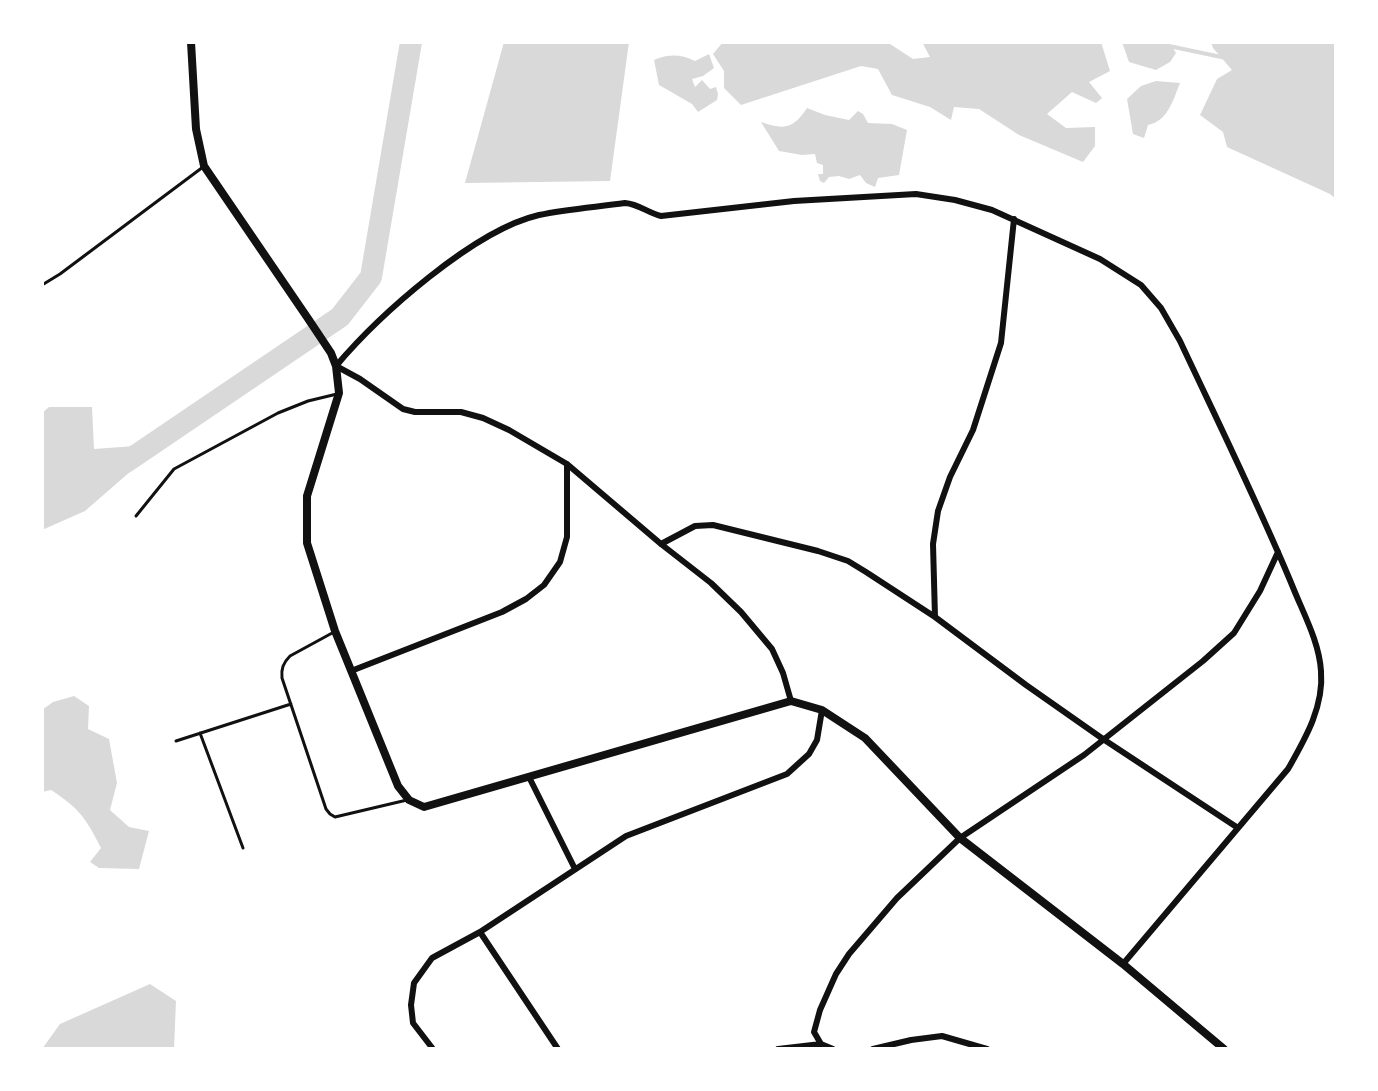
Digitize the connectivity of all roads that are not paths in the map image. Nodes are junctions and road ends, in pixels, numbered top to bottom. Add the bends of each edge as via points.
1 (191, 42) edge
2 (204, 166) junction
3 (1014, 219) junction
4 (42, 285) edge
5 (336, 366) junction
6 (339, 393) junction
7 (567, 464) junction
8 (136, 516) dead end
9 (662, 544) junction
10 (1278, 552) junction
11 (935, 617) junction
12 (335, 631) junction
13 (351, 671) junction
14 (791, 701) junction
15 (291, 704) junction
16 (822, 710) junction
17 (200, 733) junction
18 (1104, 739) junction
19 (176, 741) dead end
20 (529, 777) junction
21 (409, 800) junction
22 (1238, 828) junction
23 (960, 838) junction
24 (243, 848) dead end
25 (575, 869) junction
26 (480, 932) junction
27 (1123, 964) junction
28 (821, 1044) junction
29 (433, 1049) edge
30 (558, 1049) edge
31 (778, 1049) edge
32 (833, 1049) edge
33 (873, 1049) edge
34 (987, 1049) edge
35 (1224, 1049) edge

1 - 2 street via 196,129
2 - 4 lane
2 - 5 street
3 - 5 street via 955,200 916,194 794,201 661,216 625,203 538,215 499,231 462,253 372,327
3 - 10 street via 1100,259 1142,285 1161,308
3 - 11 street via 1001,344 973,430 938,511 933,544
5 - 6 street
5 - 7 street via 403,409 461,412 483,418
6 - 8 lane via 278,413 174,469
6 - 12 street via 307,496 307,543
7 - 9 street
7 - 13 street via 567,537 560,562 544,585 502,612
9 - 11 street via 695,526 713,525 808,548 848,561
9 - 14 street via 711,583 749,621 772,649
10 - 18 street via 1234,633
10 - 22 street via 1316,646 1321,672 1320,702 1288,769
11 - 18 street
12 - 13 street
12 - 15 lane via 284,662 282,678
13 - 21 street via 398,786
14 - 16 street
14 - 20 street
15 - 17 lane
15 - 21 lane via 330,814 335,818
16 - 23 street via 865,738
16 - 25 street via 817,740 809,754 787,774 627,836
17 - 19 lane
17 - 24 lane
18 - 22 street
18 - 23 street
20 - 21 street via 424,807
20 - 25 street
22 - 27 street
23 - 27 street
23 - 28 street via 897,898 849,954 820,1010 814,1032
25 - 26 street
26 - 29 street via 432,958 414,984 413,1023
26 - 30 street
27 - 35 street
28 - 31 street
28 - 32 street
33 - 34 street via 942,1036

